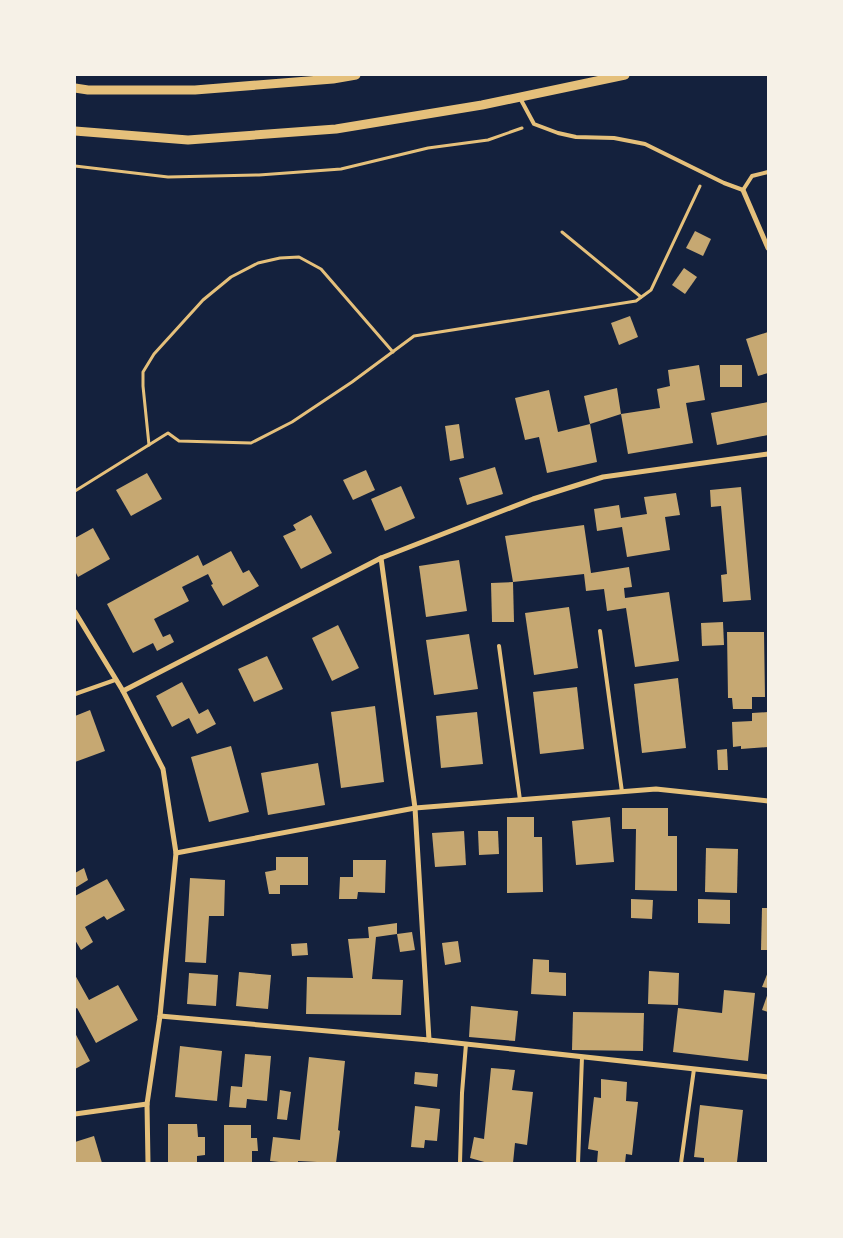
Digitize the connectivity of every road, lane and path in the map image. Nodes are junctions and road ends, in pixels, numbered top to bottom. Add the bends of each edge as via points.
1 (356, 75) edge
2 (624, 75) edge
3 (75, 88) edge
4 (520, 97) junction
5 (534, 124) junction
6 (75, 131) edge
7 (75, 166) edge
8 (768, 172) edge
9 (706, 174) junction
10 (743, 190) junction
11 (562, 232) dead end
12 (768, 248) edge
13 (641, 297) junction
14 (393, 352) junction
15 (149, 445) junction
16 (768, 454) edge
17 (75, 491) edge
18 (381, 558) junction
19 (75, 612) edge
20 (600, 631) dead end
21 (499, 646) dead end
22 (115, 680) junction
23 (122, 691) junction
24 (75, 694) edge
25 (622, 792) junction
26 (520, 800) junction
27 (768, 801) edge
28 (415, 808) junction
29 (176, 852) junction
30 (160, 1016) junction
31 (429, 1040) junction
32 (466, 1044) junction
33 (582, 1057) junction
34 (694, 1069) junction
35 (768, 1077) edge
36 (147, 1104) junction
37 (75, 1114) edge
38 (148, 1163) edge
39 (460, 1163) edge
40 (578, 1163) edge
41 (681, 1163) edge

1 - 3 street via 195,90
2 - 4 street
4 - 5 lane
4 - 6 street via 336,129 188,140
5 - 7 path via 488,140 428,148 341,169 168,177
5 - 9 lane via 576,137 614,138 645,144
8 - 10 lane via 752,176
9 - 10 lane
9 - 13 path via 651,290
10 - 12 street
11 - 13 path
13 - 14 path via 636,301 414,336
14 - 15 path via 292,422 251,443 179,441 168,433
14 - 15 path via 321,269 299,257 258,263 231,277 202,300 154,354 143,372
15 - 17 path
16 - 18 street via 603,477 533,499
18 - 23 street
18 - 28 street
19 - 22 street
20 - 25 lane
21 - 26 lane
22 - 23 street
22 - 24 lane
23 - 29 street via 163,770
25 - 26 street
25 - 27 street via 656,790
26 - 28 street
28 - 29 street
28 - 31 street
29 - 30 street
30 - 31 street
30 - 36 street
31 - 32 street
32 - 33 street
32 - 39 lane
33 - 34 street
33 - 40 lane
34 - 35 street
34 - 41 lane
36 - 37 street
36 - 38 street

